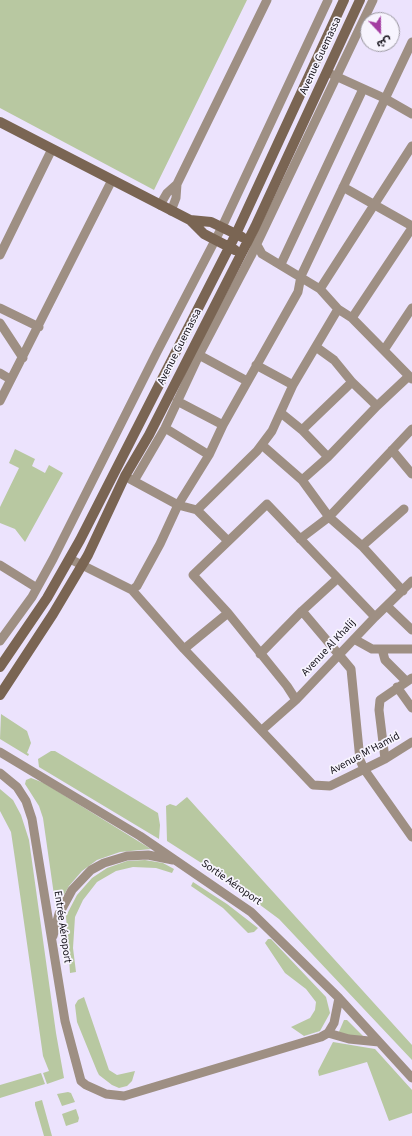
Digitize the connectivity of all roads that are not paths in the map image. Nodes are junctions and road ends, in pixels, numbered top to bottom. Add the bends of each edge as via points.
1 (267, 0) edge
2 (328, 0) edge
3 (344, 0) edge
4 (360, 0) edge
5 (373, 0) edge
6 (412, 42) edge
7 (326, 72) junction
8 (337, 76) junction
9 (363, 89) junction
10 (384, 98) junction
11 (412, 114) edge
12 (0, 122) edge
13 (412, 146) edge
14 (52, 149) junction
15 (112, 180) junction
16 (177, 184) junction
17 (343, 187) junction
18 (376, 204) junction
19 (160, 205) junction
20 (171, 211) junction
21 (190, 220) junction
22 (222, 227) junction
23 (412, 227) edge
24 (236, 234) junction
25 (216, 240) junction
26 (252, 242) junction
27 (229, 247) junction
28 (246, 254) junction
29 (262, 254) junction
30 (0, 255) edge
31 (281, 264) junction
32 (301, 276) junction
33 (320, 289) junction
34 (0, 308) edge
35 (338, 309) junction
36 (412, 310) edge
37 (352, 318) junction
38 (0, 323) edge
39 (39, 327) junction
40 (316, 347) junction
41 (384, 350) junction
42 (200, 355) junction
43 (23, 358) junction
44 (256, 365) junction
45 (0, 373) edge
46 (411, 378) edge
47 (10, 379) junction
48 (247, 381) junction
49 (352, 382) junction
50 (293, 385) junction
51 (177, 400) junction
52 (0, 401) edge
53 (377, 406) junction
54 (282, 413) junction
55 (223, 425) junction
56 (165, 428) junction
57 (412, 429) edge
58 (302, 430) junction
59 (262, 445) junction
60 (392, 450) junction
61 (209, 455) junction
62 (328, 457) junction
63 (412, 474) edge
64 (129, 479) junction
65 (302, 480) junction
66 (178, 505) junction
67 (404, 509) dead end
68 (197, 510) junction
69 (329, 517) junction
70 (300, 540) junction
71 (228, 541) junction
72 (362, 546) junction
73 (70, 559) junction
74 (0, 564) edge
75 (83, 565) junction
76 (338, 579) junction
77 (412, 581) edge
78 (37, 588) junction
79 (132, 590) junction
80 (403, 591) junction
81 (387, 606) junction
82 (302, 611) junction
83 (228, 613) junction
84 (375, 617) junction
85 (412, 630) edge
86 (354, 639) junction
87 (0, 641) edge
88 (412, 648) edge
89 (184, 649) junction
90 (382, 649) junction
91 (260, 654) junction
92 (340, 654) junction
93 (0, 667) edge
94 (409, 680) edge
95 (397, 687) junction
96 (0, 695) edge
97 (296, 700) junction
98 (412, 708) edge
99 (262, 730) junction
100 (412, 742) edge
101 (0, 752) edge
102 (385, 759) junction
103 (364, 769) junction
104 (0, 773) edge
105 (412, 837) edge
106 (176, 860) junction
107 (51, 942) junction
108 (339, 998) junction
109 (328, 1033) junction
110 (379, 1042) junction
111 (412, 1078) edge

1 - 16 street
2 - 22 street
3 - 24 main road, Avenue Guemassa
4 - 7 main road, Avenue Guemassa
5 - 8 street
6 - 10 street
7 - 8 street
7 - 26 main road, Avenue Guemassa
8 - 9 street
8 - 26 street
9 - 10 street
9 - 31 street
10 - 11 street
10 - 17 street
12 - 14 main road
13 - 18 street
14 - 15 main road
14 - 30 street
15 - 19 main road
15 - 39 street
16 - 19 street via 167,193
16 - 20 street via 176,198
17 - 18 street
17 - 32 street
18 - 23 street
18 - 33 street
19 - 20 main road
20 - 21 main road
21 - 22 main road via 211,222
21 - 25 main road via 204,234
22 - 24 main road
22 - 25 street
23 - 37 street
24 - 26 main road
24 - 27 main road, Avenue Guemassa
25 - 27 main road
25 - 78 street
26 - 28 main road, Avenue Guemassa
26 - 29 street
27 - 28 main road
27 - 73 main road, Avenue Guemassa
28 - 29 street
28 - 42 street
28 - 64 main road, Avenue Guemassa via 149,435
29 - 31 street
31 - 32 street
32 - 33 street
32 - 44 street via 298,292
33 - 35 street
34 - 39 street
35 - 37 street
35 - 40 street
36 - 41 street
37 - 41 street
38 - 43 street
39 - 43 street
40 - 49 street via 334,360
40 - 50 street
41 - 46 street
42 - 48 street
42 - 51 street
43 - 47 street
44 - 48 street
44 - 50 street
45 - 47 street
46 - 53 street
47 - 52 street
48 - 55 street
49 - 53 street
49 - 58 street
50 - 54 street
51 - 55 street
51 - 56 street
53 - 62 street
54 - 58 street
54 - 59 street
55 - 61 street
56 - 61 street
56 - 64 street
57 - 60 street
58 - 62 street
59 - 65 street
59 - 68 street
60 - 63 street
60 - 69 street
61 - 66 street
62 - 65 street
64 - 66 street
64 - 75 main road, Avenue Guemassa
65 - 69 street
66 - 68 street
66 - 79 street via 160,544 137,586
67 - 72 street
68 - 71 street
69 - 70 street
69 - 72 street
70 - 71 street via 267,504
70 - 76 street
71 - 83 street via 193,575
72 - 80 street
73 - 75 street
73 - 93 main road, Avenue Guemassa
74 - 78 street
75 - 79 street
75 - 96 main road, Avenue Guemassa
76 - 82 street
76 - 84 street
77 - 80 street, Avenue Al Khalij
78 - 87 street
79 - 89 street
80 - 81 street, Avenue Al Khalij
81 - 84 street, Avenue Al Khalij
81 - 85 street
82 - 91 street
82 - 92 street
83 - 89 street
83 - 91 street
84 - 86 street, Avenue Al Khalij
86 - 90 street via 367,647
86 - 92 street, Avenue Al Khalij
88 - 90 street
89 - 99 street
90 - 94 street via 385,660
91 - 97 street
92 - 97 street, Avenue Al Khalij
92 - 103 street via 353,676 358,754
94 - 95 street
95 - 98 street
95 - 102 street via 380,700
97 - 99 street, Avenue Al Khalij
99 - 103 street, Avenue M'Hamid via 313,786 330,786
100 - 102 street, Avenue M'Hamid
101 - 106 street, Sortie Aéroport
102 - 103 street, Avenue M'Hamid
103 - 105 street
104 - 107 street, Entrée Aéroport via 17,787 26,801 32,819
106 - 107 street via 148,855 127,856 91,870 72,890 63,906
106 - 108 street, Sortie Aéroport via 251,912
107 - 109 street, Entrée Aéroport via 65,1021 81,1081 109,1095 124,1096
108 - 109 street via 334,1023
108 - 110 street, Sortie Aéroport
109 - 110 street via 349,1039
110 - 111 street, Sortie Aéroport

